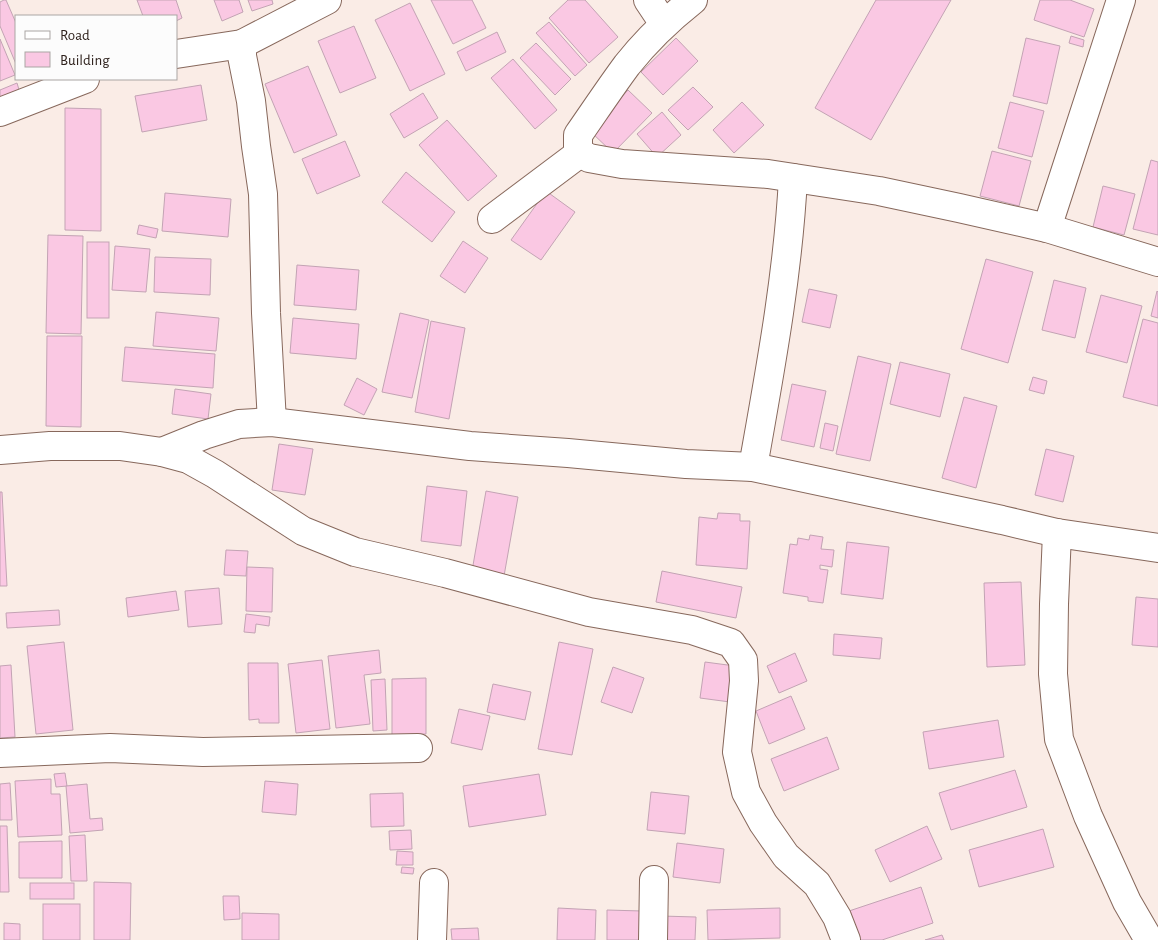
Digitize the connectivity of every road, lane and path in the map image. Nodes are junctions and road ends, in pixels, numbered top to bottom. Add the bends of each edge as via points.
1 (327, 0) edge
2 (648, 0) edge
3 (693, 0) edge
4 (1121, 0) edge
5 (664, 24) junction
6 (242, 44) junction
7 (178, 54) edge
8 (82, 80) edge
9 (0, 112) edge
10 (580, 153) junction
11 (793, 178) junction
12 (492, 218) dead end
13 (1047, 228) junction
14 (1158, 262) edge
15 (272, 422) junction
16 (0, 450) edge
17 (162, 452) junction
18 (753, 467) junction
19 (1057, 534) junction
20 (1158, 548) edge
21 (418, 748) dead end
22 (0, 753) edge
23 (654, 880) dead end
24 (434, 883) dead end
25 (432, 940) edge
26 (653, 940) edge
27 (846, 940) edge
28 (1149, 940) edge

1 - 6 street
2 - 5 street
3 - 5 street
4 - 13 street
5 - 10 street via 627,65 578,135
6 - 7 street
6 - 15 street via 263,194
8 - 9 street
10 - 11 street via 589,158 622,164
10 - 12 street
11 - 13 street via 879,191
11 - 18 street via 772,361
13 - 14 street
15 - 17 street via 239,424
15 - 18 street via 470,446
16 - 17 street via 120,446
17 - 27 street via 188,459 303,531 355,552 589,612 692,630 731,643 743,660 737,752 746,792 763,824 786,856 817,884 837,917
18 - 19 street
19 - 20 street
19 - 28 street via 1053,674 1059,739 1088,816 1127,902
21 - 22 street via 203,752 110,748
23 - 26 street
24 - 25 street

